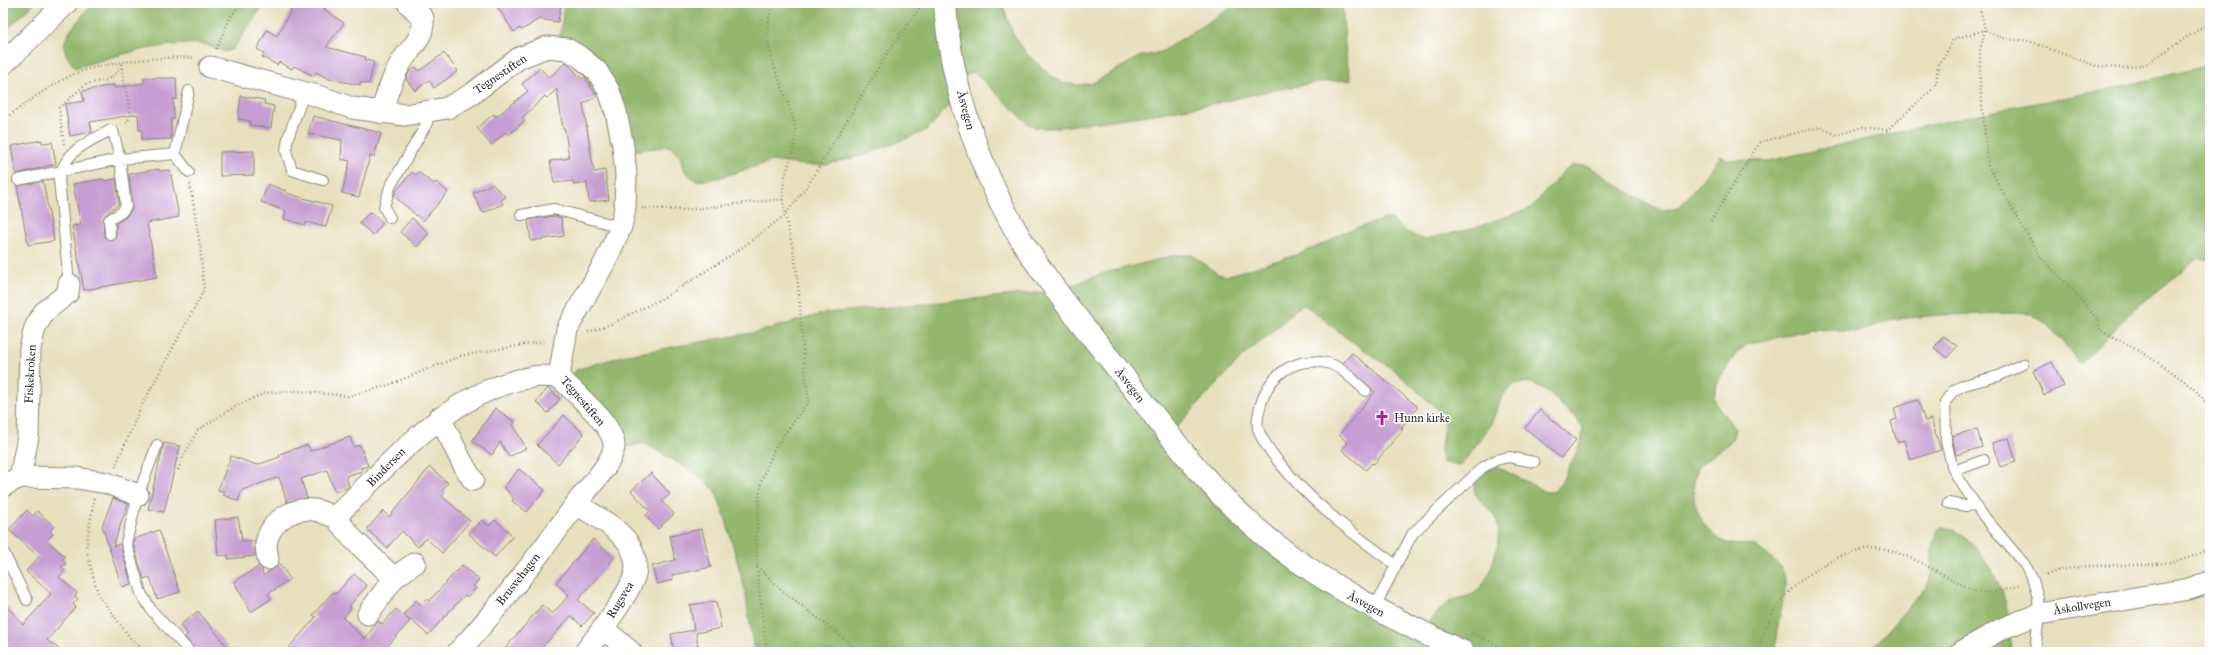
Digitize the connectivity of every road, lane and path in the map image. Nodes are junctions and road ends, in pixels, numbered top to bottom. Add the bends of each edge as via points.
1 (66, 3) edge
2 (241, 3) edge
3 (408, 3) edge
4 (776, 3) edge
5 (923, 3) edge
6 (945, 3) edge
7 (1979, 3) edge
8 (2210, 22) edge
9 (1986, 30) junction
10 (211, 63) junction
11 (3, 64) edge
12 (122, 64) junction
13 (122, 68) junction
14 (189, 90) dead end
15 (304, 93) junction
16 (428, 112) junction
17 (382, 113) junction
18 (3, 120) edge
19 (113, 131) junction
20 (174, 154) junction
21 (120, 159) junction
22 (66, 161) junction
23 (61, 172) junction
24 (189, 172) joint
25 (18, 180) dead end
26 (323, 180) dead end
27 (783, 199) junction
28 (521, 215) dead end
29 (784, 216) junction
30 (623, 217) junction
31 (390, 218) dead end
32 (1711, 221) dead end
33 (110, 234) dead end
34 (69, 284) joint
35 (565, 338) junction
36 (2023, 364) dead end
37 (559, 377) junction
38 (1366, 391) dead end
39 (2210, 416) edge
40 (439, 418) junction
41 (157, 445) dead end
42 (1984, 460) dead end
43 (1534, 462) dead end
44 (178, 470) dead end
45 (1954, 471) junction
46 (473, 480) dead end
47 (12, 482) edge
48 (108, 483) junction
49 (138, 495) junction
50 (1948, 503) dead end
51 (576, 504) junction
52 (1976, 505) junction
53 (335, 517) junction
54 (2210, 546) edge
55 (3, 551) edge
56 (268, 559) dead end
57 (415, 563) dead end
58 (1396, 565) junction
59 (757, 566) junction
60 (394, 578) junction
61 (2033, 580) junction
62 (2210, 582) edge
63 (27, 600) dead end
64 (1374, 609) junction
65 (368, 614) dead end
66 (2039, 614) junction
67 (603, 628) junction
68 (2210, 649) edge
69 (146, 652) edge
70 (190, 652) edge
71 (458, 652) edge
72 (585, 652) edge
73 (631, 652) edge
74 (767, 652) edge
75 (861, 652) edge
76 (1463, 652) edge
77 (1757, 652) edge
78 (1961, 652) edge
79 (2035, 652) edge
80 (2195, 652) edge

1 - 11 main road
2 - 10 path via 219,38
3 - 17 street via 423,18 424,28 420,38 400,65 386,94
4 - 27 path via 772,7 768,28 770,55 794,122 796,144 786,174
5 - 29 path via 887,53 810,182
6 - 64 main road, Åsvegen via 954,64 970,128 996,193 1023,242 1070,308 1202,477 1274,544 1328,583
7 - 9 path
8 - 9 path via 2146,64 2125,68 2096,66 2026,40 2015,41 1998,37
9 - 32 path via 1954,39 1938,64 1936,86 1887,130 1863,127 1837,135 1820,127 1760,142
9 - 39 path via 1980,51 1980,77 1987,159 1988,166 2008,203 2040,258 2098,320 2100,330 2168,370 2194,390 2207,405
10 - 12 path via 179,56
10 - 15 street, Tegnestiften
12 - 13 path
12 - 18 path via 99,66 73,74 42,91
13 - 19 path via 130,112 128,122
13 - 22 path via 107,80 86,84 59,108
14 - 20 lane
15 - 17 street, Tegnestiften via 352,108
15 - 26 lane via 286,151 292,170
16 - 17 street, Tegnestiften via 405,115
16 - 30 street, Tegnestiften via 447,108 472,94 519,58 547,47 567,49 597,71 609,91 623,146 626,174
16 - 31 lane via 427,123 390,187 384,207
19 - 21 lane
19 - 22 lane via 110,130 90,141 72,153
20 - 21 lane
20 - 24 lane
21 - 23 lane
21 - 33 lane via 126,206 110,220
22 - 23 lane
23 - 25 lane
23 - 34 lane via 59,179
24 - 48 path via 204,290 142,405
27 - 29 path
27 - 30 path
28 - 30 lane via 554,209
29 - 35 path via 736,252 665,297 611,324
29 - 59 path via 791,236 796,268 809,400 775,448 761,481 756,542
30 - 35 street, Tegnestiften via 606,262 567,329
34 - 47 street, Fiskekroken via 68,293 44,312 35,328 32,341 28,437
35 - 37 street, Tegnestiften
35 - 44 path via 460,356 386,386 348,396 297,391 265,393 236,406 198,430
36 - 45 lane via 1998,376 1964,385 1947,397 1947,452
37 - 40 street, Bindersen via 533,377 502,385 471,397
37 - 51 street, Tegnestiften via 599,417 612,435 614,447 609,461
38 - 58 lane via 1327,363 1294,364 1284,369 1268,384 1259,411 1258,429 1267,447 1294,482 1347,529
40 - 46 street via 456,447 463,466
40 - 53 street, Bindersen via 406,446
41 - 49 lane
42 - 45 lane
43 - 58 lane via 1509,457 1496,460 1482,468 1413,533
45 - 52 lane
47 - 48 street, Fiskekroken via 51,477
48 - 49 street, Fiskekroken
48 - 69 path via 94,494 86,548 98,594 131,639
49 - 70 lane via 126,543 141,592 152,611
50 - 52 lane
51 - 67 street, Rugsvea via 609,524 627,541 635,557 635,574
51 - 71 street, Brusvehagen via 510,590
52 - 61 lane via 2025,565
53 - 56 street via 314,510 293,511 279,519 266,544
53 - 60 street
54 - 61 path via 2194,556 2175,561 2058,570
55 - 63 lane
57 - 60 street
58 - 64 lane
59 - 74 path
59 - 75 path via 779,588
60 - 65 street
61 - 66 lane
61 - 77 path via 1984,594 1898,553 1874,549 1860,551 1821,567 1785,595
62 - 66 street, Åskollvegen via 2189,588
64 - 76 main road, Åsvegen
66 - 78 street, Åskollvegen via 2001,629
66 - 79 lane
67 - 72 street, Rugsvea
67 - 73 street, Rugsvea
68 - 80 path

